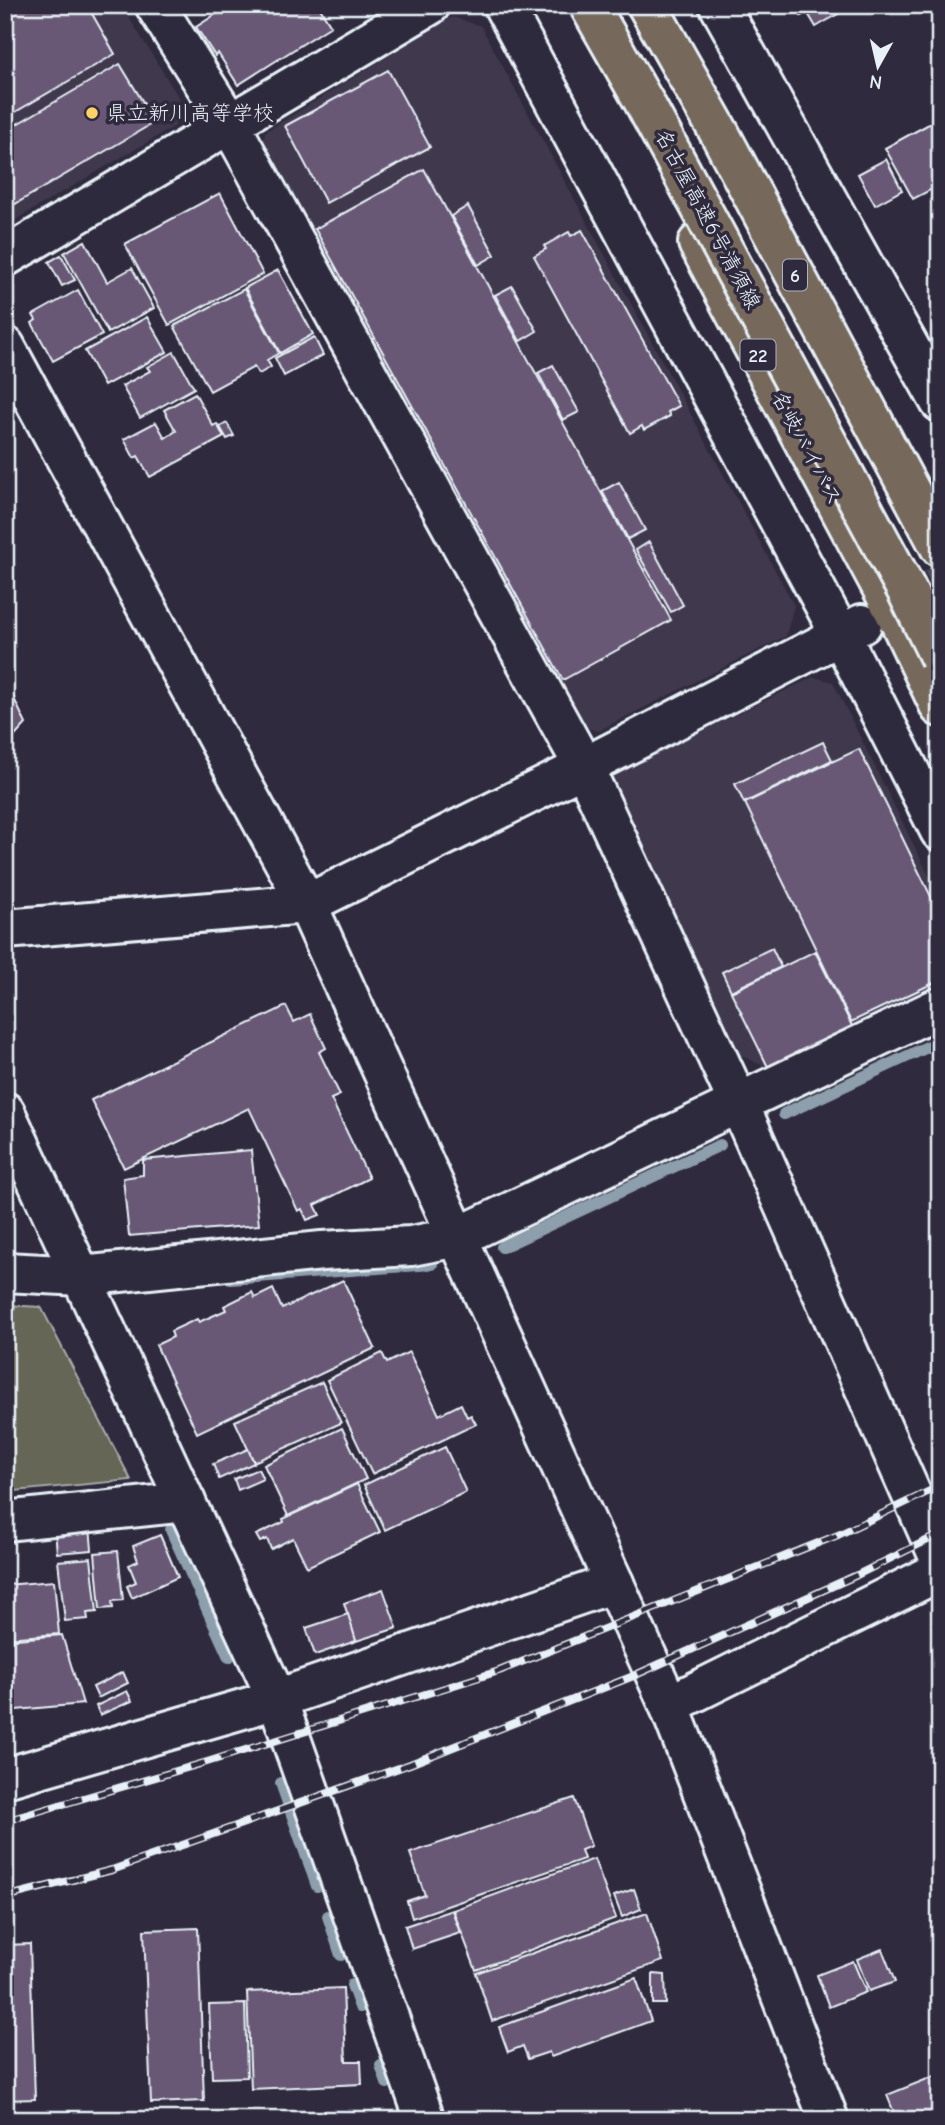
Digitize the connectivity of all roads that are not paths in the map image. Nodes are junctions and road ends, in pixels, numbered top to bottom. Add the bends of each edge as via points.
1 (155, 5) edge
2 (430, 5) edge
3 (503, 5) edge
4 (572, 5) edge
5 (589, 5) edge
6 (647, 5) edge
7 (663, 5) edge
8 (719, 5) edge
9 (230, 124) junction
10 (5, 257) edge
11 (5, 346) edge
12 (940, 402) edge
13 (940, 518) edge
14 (940, 547) edge
15 (851, 629) junction
16 (940, 658) edge
17 (940, 707) edge
18 (584, 767) junction
19 (940, 831) edge
20 (307, 904) junction
21 (5, 929) edge
22 (940, 1007) edge
23 (738, 1102) junction
24 (5, 1112) edge
25 (458, 1237) junction
26 (5, 1272) edge
27 (82, 1276) junction
28 (186, 1502) junction
29 (5, 1521) edge
30 (940, 1559) edge
31 (940, 1571) edge
32 (614, 1583) junction
33 (277, 1699) junction
34 (669, 1705) junction
35 (5, 1778) edge
36 (425, 2120) edge
37 (828, 2120) edge

1 - 9 street
2 - 9 street
3 - 15 street
4 - 17 highway, 名岐バイパス / 22 via 897,616
5 - 16 highway, 名古屋高速6号清須線, bridge
6 - 14 highway, 6
7 - 13 highway
8 - 12 street
9 - 10 street
9 - 18 street
11 - 20 street
15 - 18 street
15 - 19 street
18 - 20 street
18 - 23 street
20 - 21 street
20 - 25 street
22 - 23 street
23 - 25 street
23 - 30 street
24 - 27 street
25 - 27 street via 411,1246
25 - 32 street
26 - 27 street
27 - 28 street
28 - 29 street
28 - 33 street
31 - 34 street
32 - 33 street
32 - 34 street
33 - 35 street
33 - 36 street
34 - 37 street

